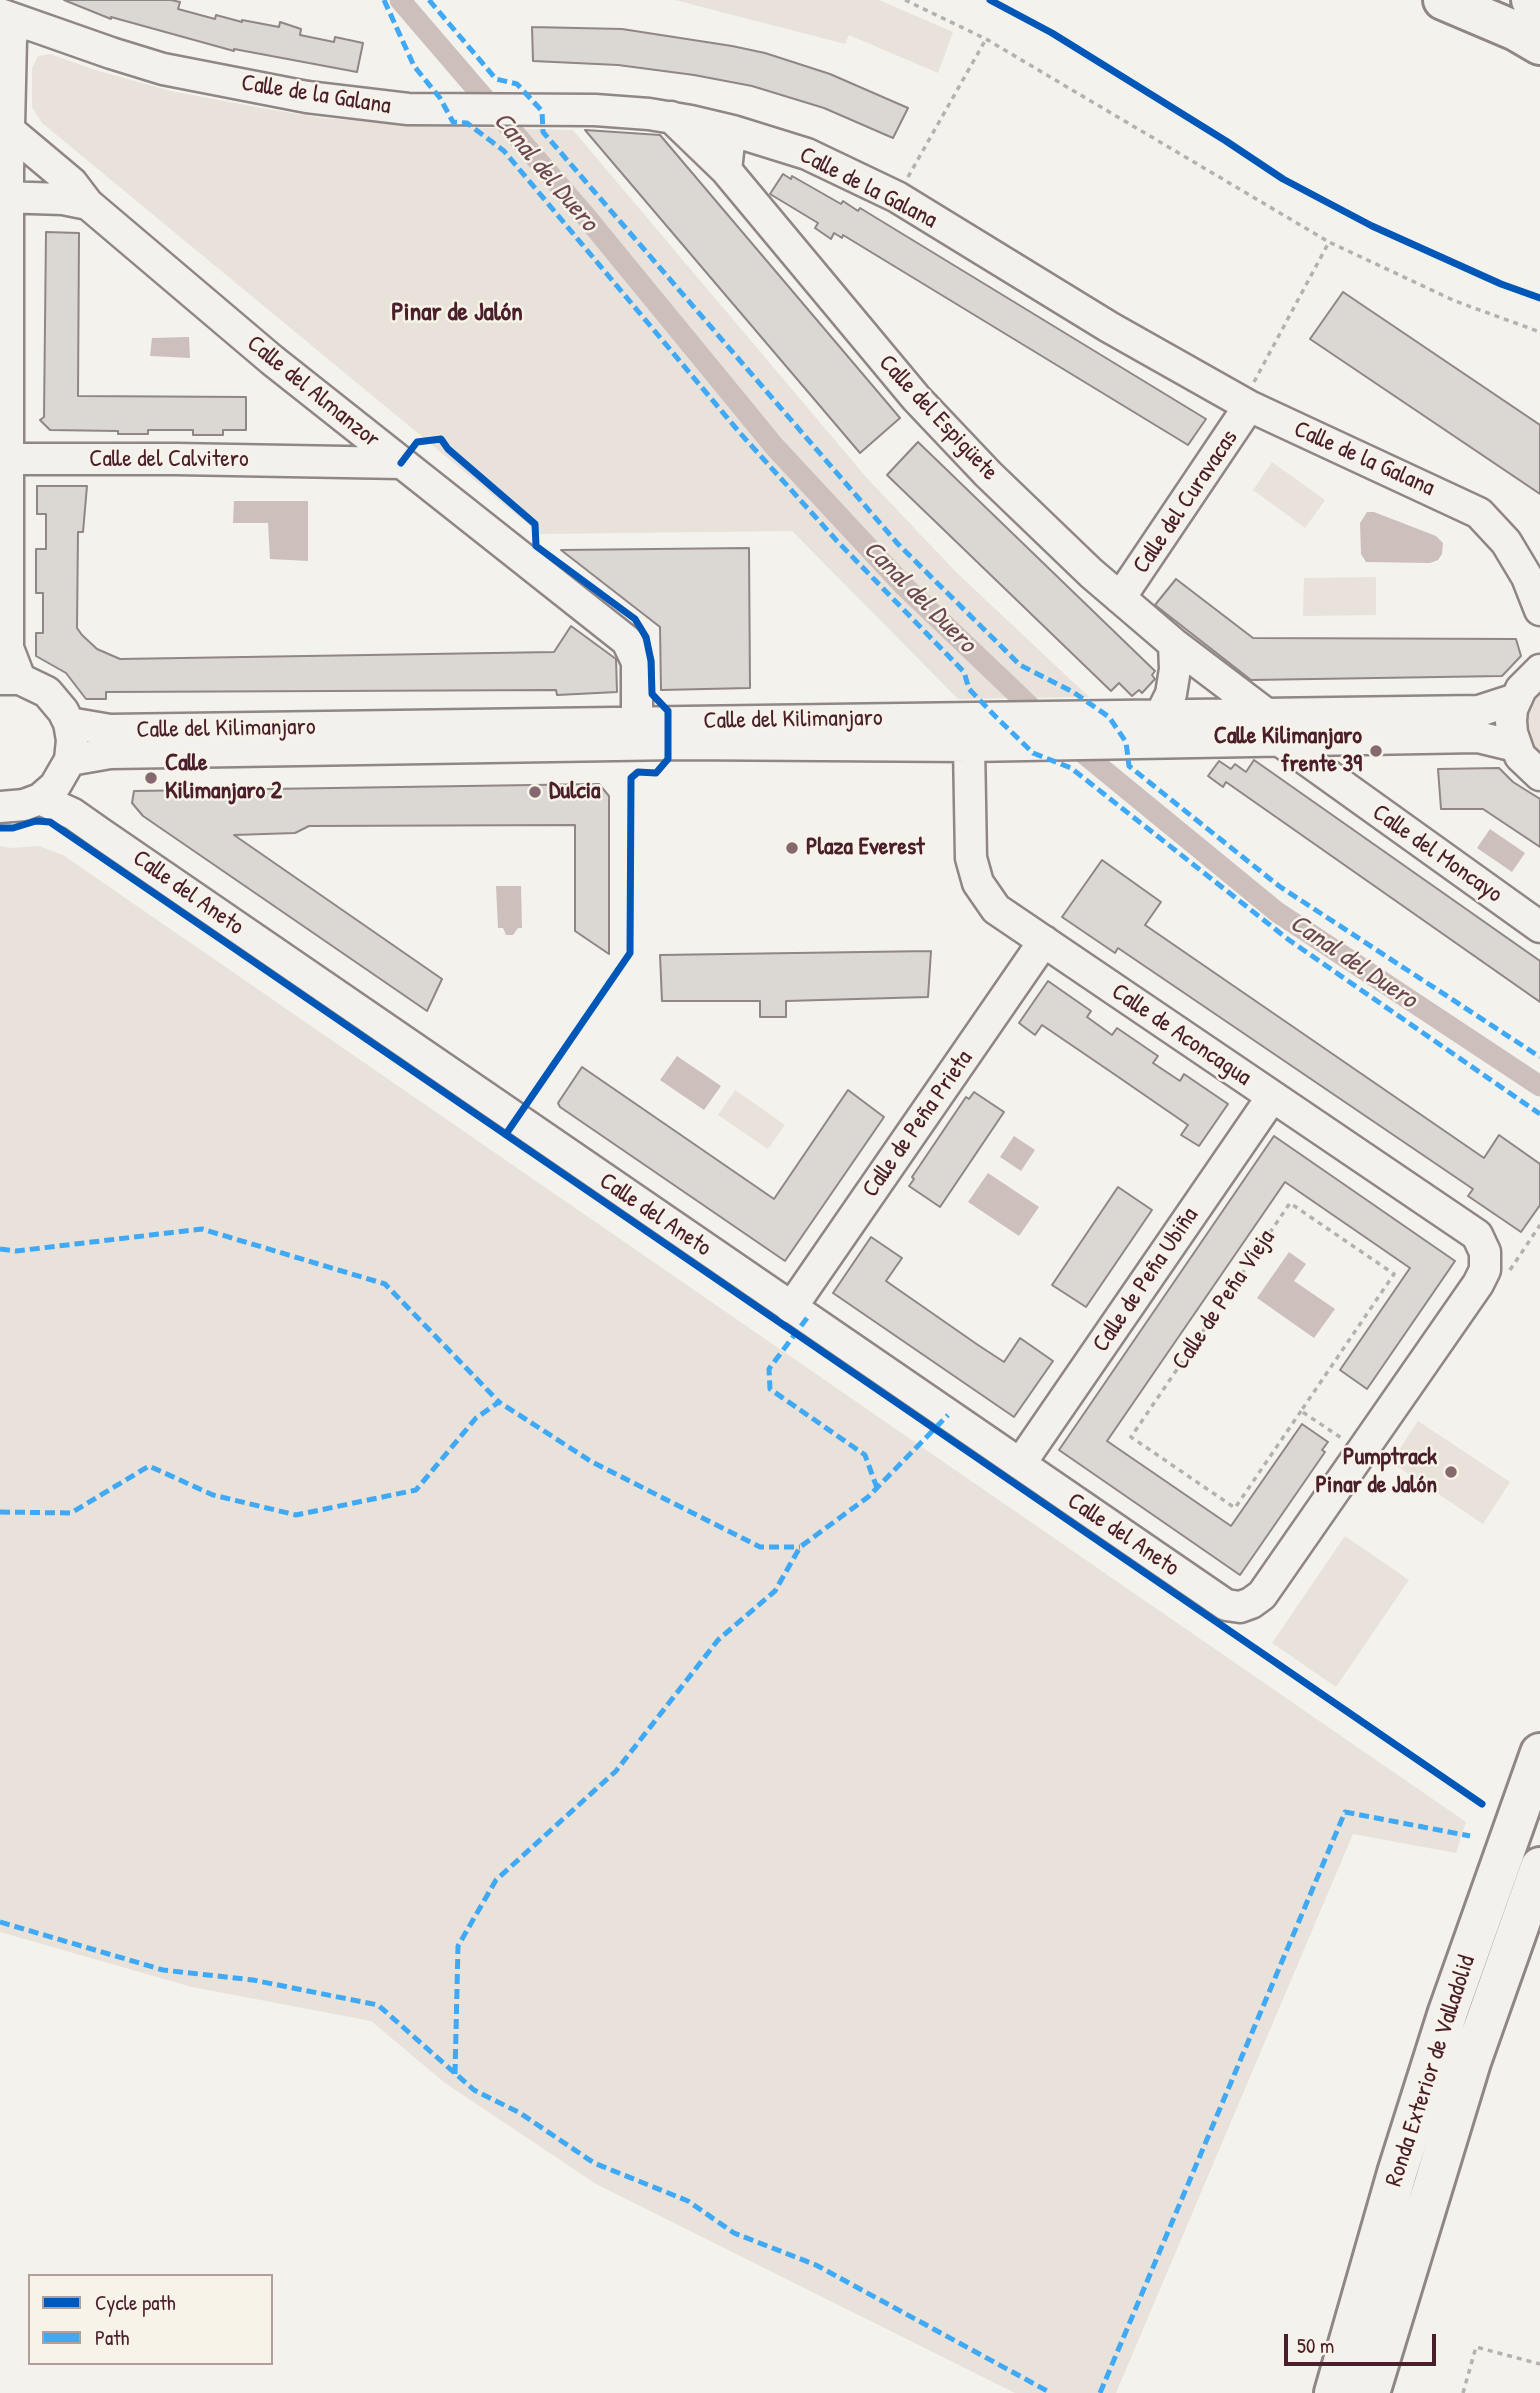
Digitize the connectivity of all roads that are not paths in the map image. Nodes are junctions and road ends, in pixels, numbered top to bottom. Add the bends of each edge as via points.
1 (1443, 0) edge
2 (1531, 0) edge
3 (1540, 4) edge
4 (9, 17) edge
5 (1540, 45) edge
6 (671, 117) junction
7 (10, 131) junction
8 (733, 131) junction
9 (726, 170) junction
10 (4, 197) edge
11 (88, 204) junction
12 (1256, 398) junction
13 (340, 415) junction
14 (4, 459) edge
15 (338, 462) junction
16 (401, 463) junction
17 (1120, 598) junction
18 (1540, 610) edge
19 (1174, 643) junction
20 (7, 667) edge
21 (1540, 670) edge
22 (1516, 699) junction
23 (1265, 713) junction
24 (1161, 714) junction
25 (637, 722) junction
26 (69, 723) junction
27 (1113, 730) junction
28 (1342, 739) junction
29 (1279, 740) junction
30 (969, 746) junction
31 (1515, 746) junction
32 (70, 760) junction
33 (1540, 775) edge
34 (1334, 781) junction
35 (48, 792) junction
36 (0, 807) edge
37 (1540, 928) edge
38 (1044, 941) junction
39 (1272, 1097) junction
40 (791, 1308) junction
41 (1020, 1464) junction
42 (1240, 1607) joint
43 (1540, 1753) edge
44 (1540, 1867) edge
45 (1334, 2393) edge
46 (1370, 2393) edge

1 - 5 highway
2 - 3 highway
4 - 6 street, Calle de la Galana via 163,69 320,99 408,109 595,110
4 - 7 street
6 - 8 street, Calle de la Galana
6 - 9 street, Calle del Espigüete
7 - 10 street
7 - 11 street, Calle del Almanzor via 72,183
8 - 9 street
8 - 12 street, Calle de la Galana via 807,154 897,197 1109,327
9 - 17 street, Calle del Espigüete via 916,398 988,474
10 - 11 street
10 - 14 street
11 - 13 street, Calle del Almanzor
12 - 17 street, Calle del Curavacas
12 - 18 street, Calle de la Galana via 1479,513 1506,542
13 - 15 street via 345,439
13 - 16 street, Calle del Almanzor
14 - 15 street, Calle del Calvitero
14 - 20 street
15 - 16 street, Calle del Calvitero
16 - 25 street, Calle del Almanzor via 627,641 637,662
17 - 19 street, Calle del Espigüete
19 - 23 street, Calle del Espigüete
19 - 24 street via 1171,694
20 - 26 street via 47,692
21 - 22 street
22 - 23 street, Calle del Kilimanjaro via 1479,711
22 - 31 street via 1511,721
23 - 24 street, Calle del Kilimanjaro
24 - 27 street, Calle del Kilimanjaro
25 - 26 street, Calle del Kilimanjaro via 110,730
25 - 27 street, Calle del Kilimanjaro via 1008,718
26 - 32 street
27 - 29 street, Calle del Kilimanjaro
27 - 30 street, Calle del Kilimanjaro via 1037,744
28 - 29 street, Calle del Kilimanjaro
28 - 31 street, Calle del Kilimanjaro via 1478,737
28 - 34 street via 1332,761
29 - 34 street, Calle del Moncayo
30 - 32 street, Calle del Kilimanjaro via 668,744 110,753
30 - 38 street, Calle de Aconcagua via 971,858 978,883 996,909
31 - 33 street
32 - 35 street
34 - 37 street, Calle del Moncayo
35 - 36 street via 24,805
35 - 40 street, Calle del Aneto via 73,814
38 - 39 street, Calle de Aconcagua
38 - 40 street, Calle de Peña Prieta
39 - 41 street, Calle de Peña Ubiña
39 - 42 street, Calle de Aconcagua via 1477,1235 1485,1252 1485,1270 1262,1595
40 - 41 street, Calle del Aneto
41 - 42 street, Calle del Aneto via 1226,1605
43 - 45 highway, Ronda Exterior de Valladolid via 1444,2024
44 - 46 highway, Ronda Exterior de Valladolid via 1471,2062

